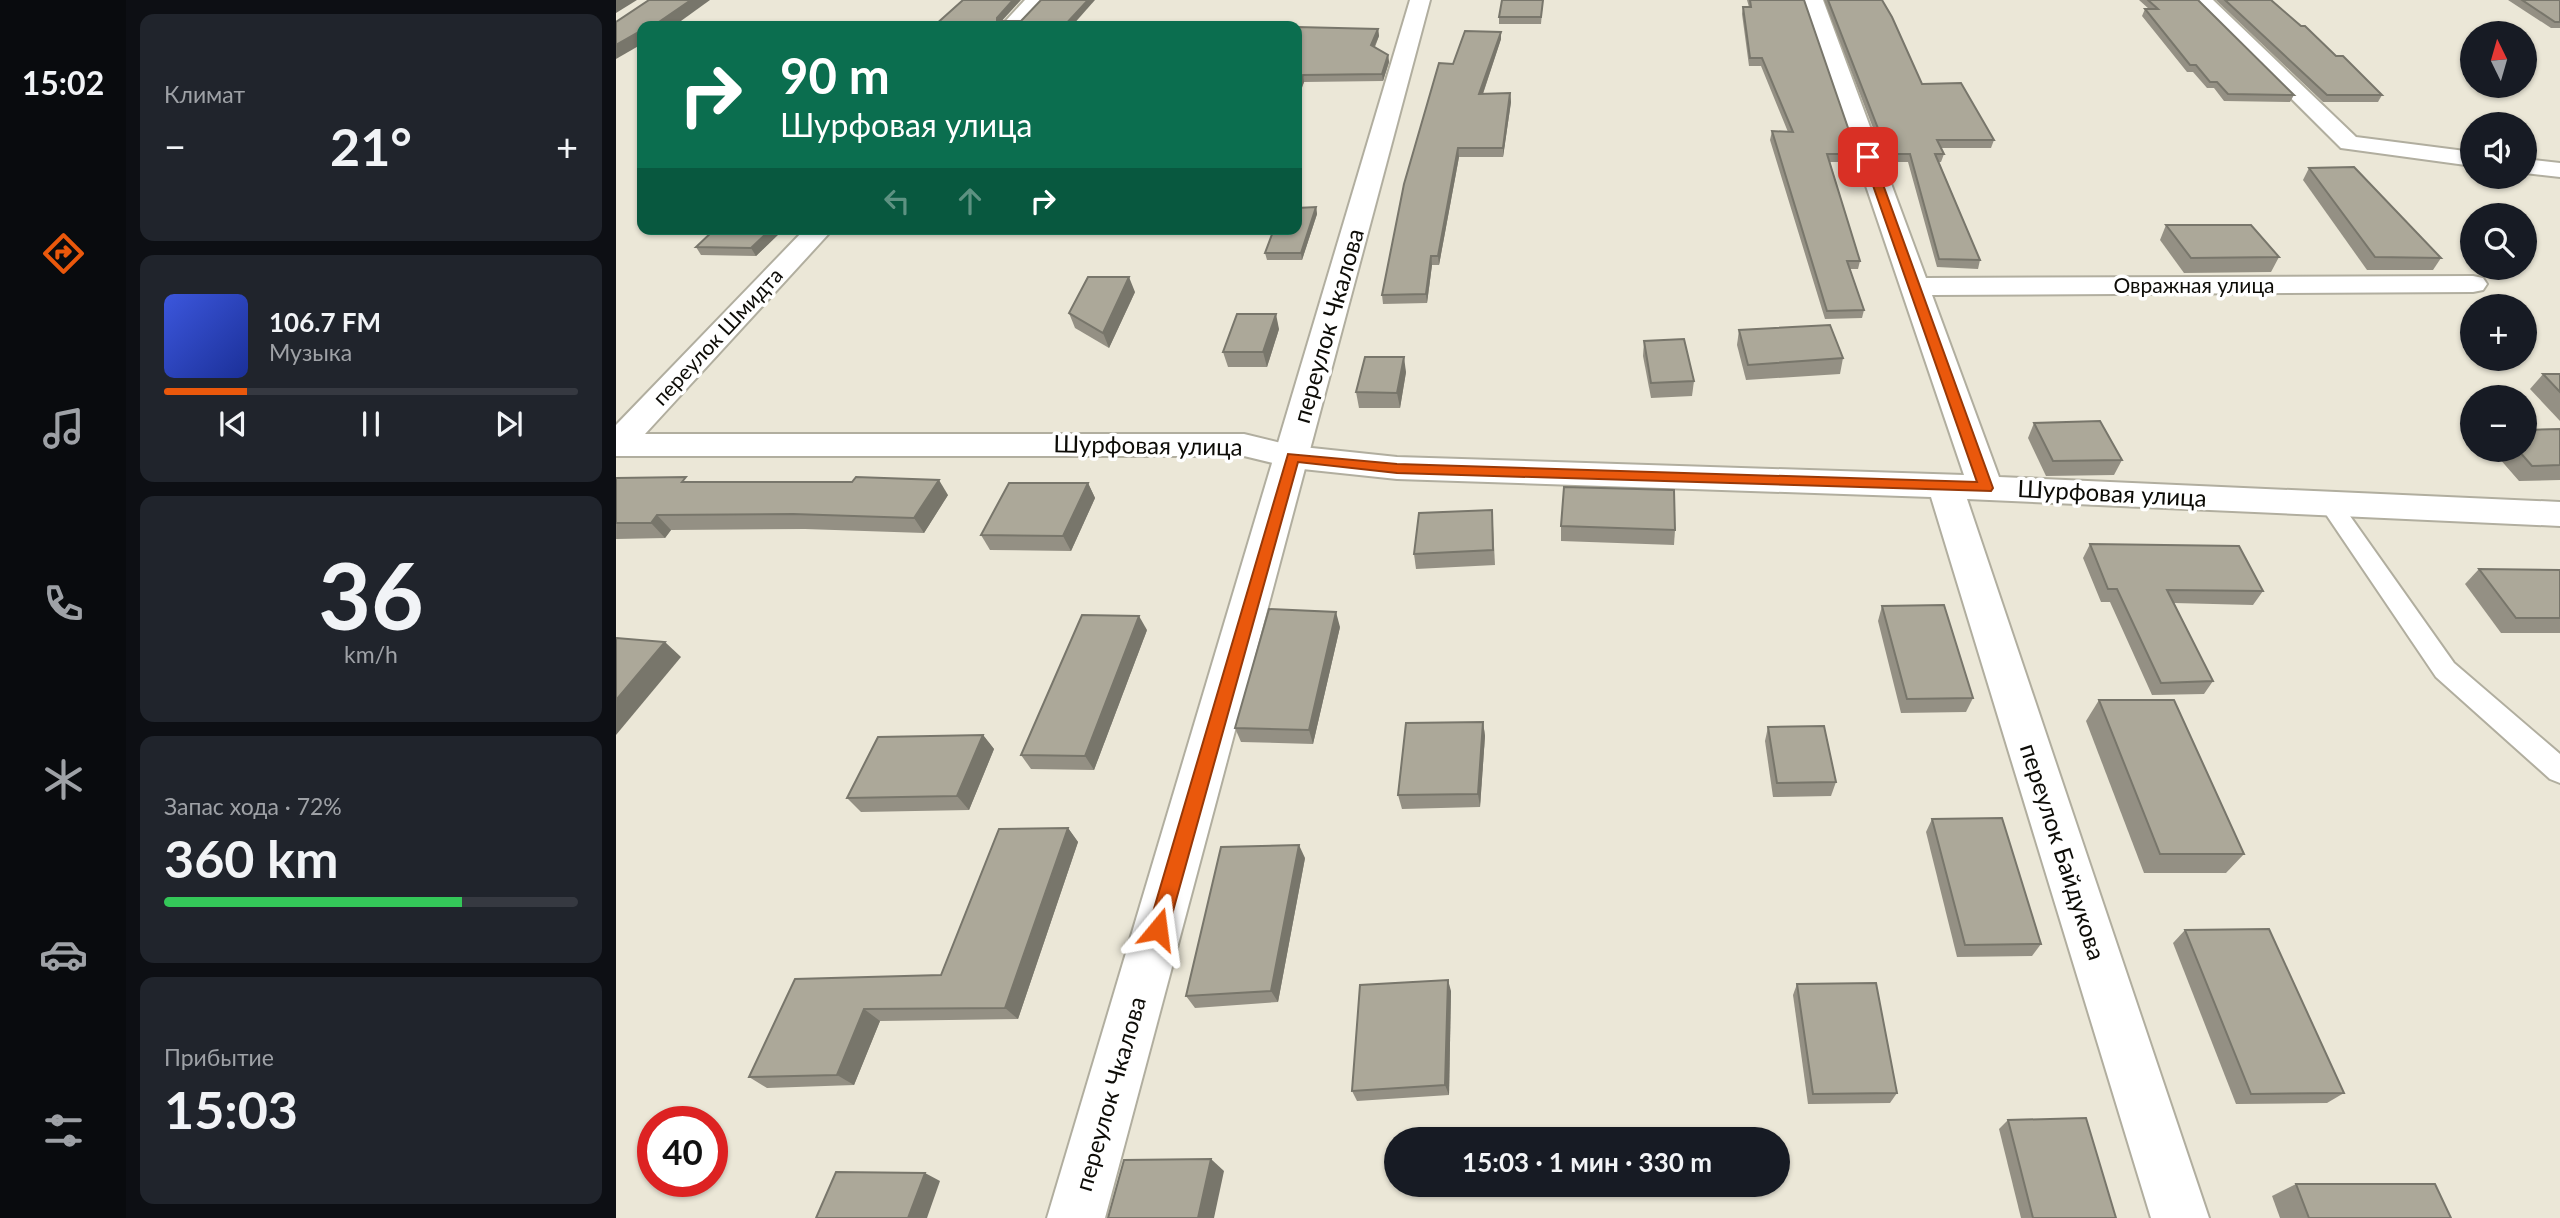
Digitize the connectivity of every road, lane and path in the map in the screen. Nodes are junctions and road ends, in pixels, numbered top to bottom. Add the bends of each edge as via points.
1 (1036, 0) edge
2 (1420, 0) edge
3 (1813, 0) edge
4 (2202, 0) edge
5 (1016, 21) edge
6 (2460, 157) edge
7 (2537, 167) edge
8 (2560, 170) edge
9 (814, 235) edge
10 (2473, 284) dead end
11 (1915, 287) junction
12 (616, 445) edge
13 (1293, 457) junction
14 (1965, 487) junction
15 (2330, 504) junction
16 (2560, 514) edge
17 (2560, 771) edge
18 (1076, 1218) edge
19 (2180, 1218) edge

1 - 5 street
2 - 13 street, переулок Чкалова
3 - 11 street, переулок Байдукова
4 - 6 street via 2349,143
7 - 8 street
9 - 12 street, переулок Шмидта
10 - 11 street, Овражная улица
11 - 14 street, переулок Байдукова
12 - 13 street, Шурфовая улица via 1244,445
13 - 14 street, Шурфовая улица via 1397,468
13 - 18 street, переулок Чкалова
14 - 15 street, Шурфовая улица
14 - 19 street, переулок Байдукова
15 - 16 street, Шурфовая улица
15 - 17 lane via 2445,670

